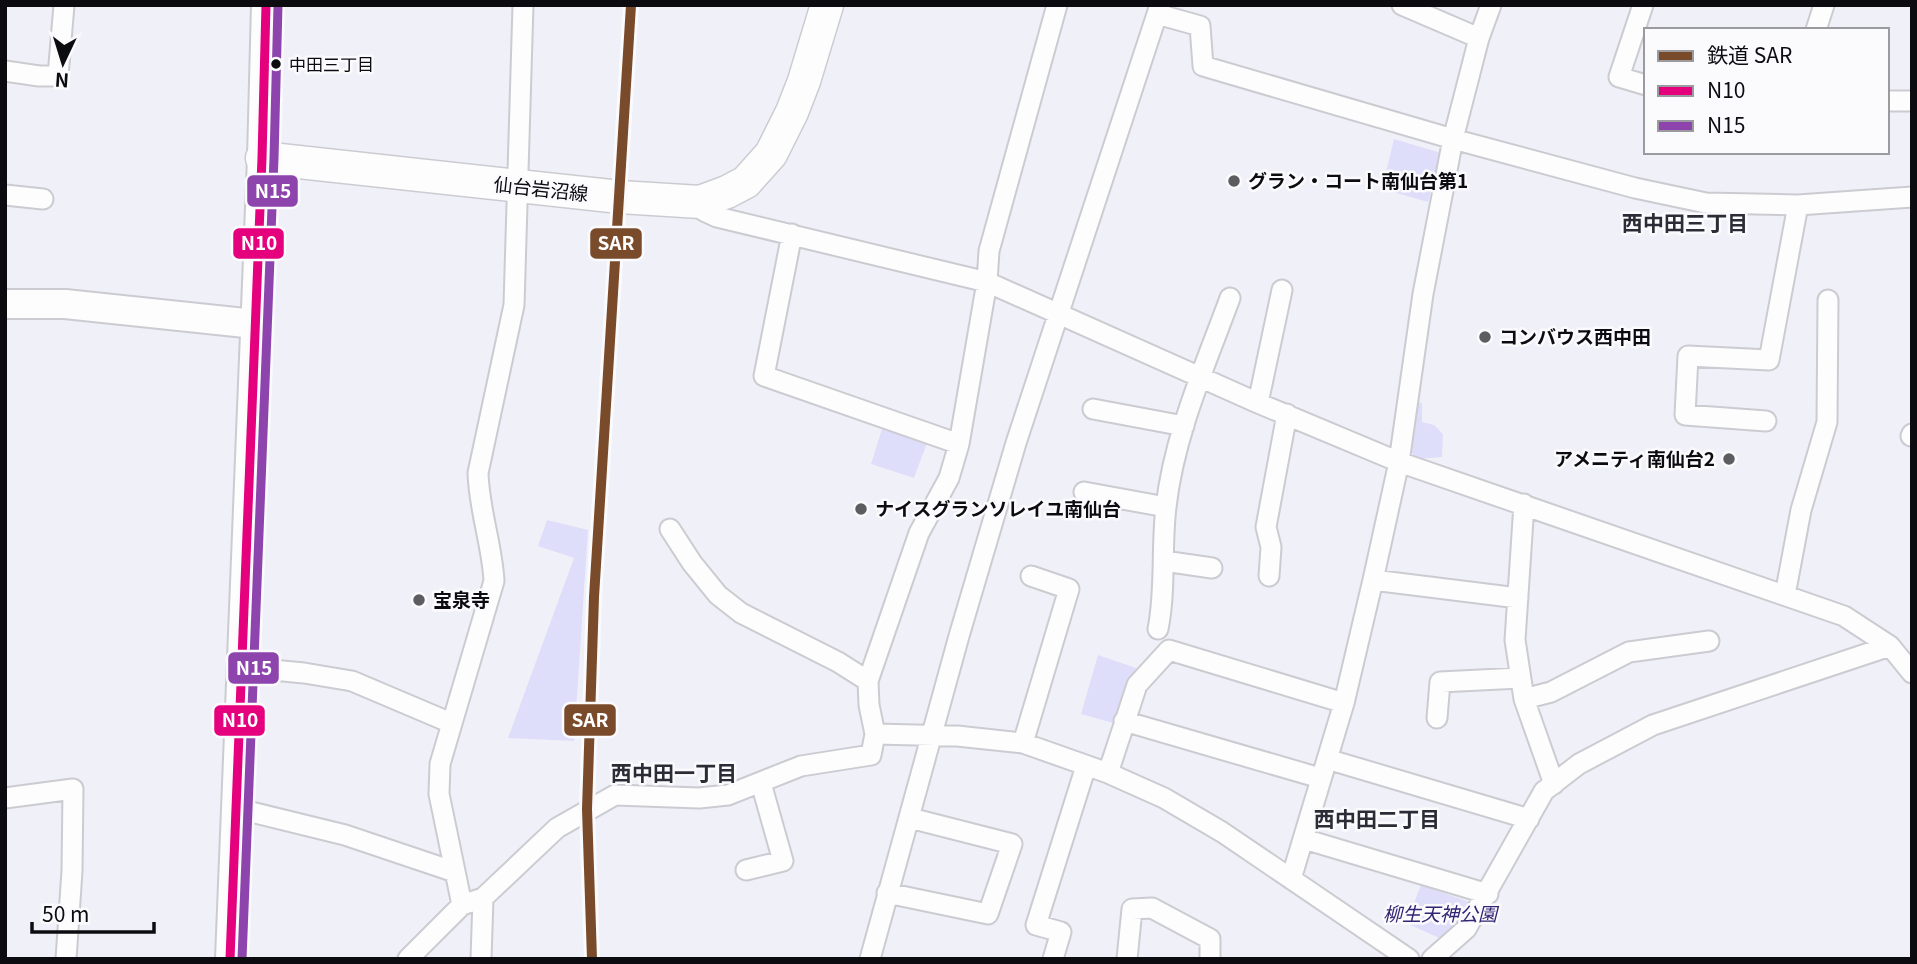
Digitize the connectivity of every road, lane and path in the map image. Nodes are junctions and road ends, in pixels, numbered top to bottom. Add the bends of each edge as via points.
1 (64, 5) edge
2 (266, 5) edge
3 (523, 5) edge
4 (827, 5) edge
5 (1058, 5) edge
6 (1402, 5) edge
7 (1491, 5) edge
8 (1643, 5) edge
9 (1824, 5) edge
10 (1158, 10) edge
11 (1817, 28) edge
12 (1479, 38) junction
13 (5, 71) edge
14 (1644, 84) edge
15 (1889, 101) edge
16 (1912, 101) edge
17 (1453, 139) junction
18 (262, 158) junction
19 (517, 186) junction
20 (5, 195) edge
21 (1912, 197) edge
22 (43, 199) dead end
23 (700, 202) junction
24 (1797, 205) junction
25 (792, 234) junction
26 (987, 282) junction
27 (1282, 290) dead end
28 (1230, 298) dead end
29 (1828, 300) dead end
30 (5, 304) edge
31 (1058, 314) junction
32 (255, 324) junction
33 (1199, 377) junction
34 (1258, 403) junction
35 (1093, 409) dead end
36 (1287, 414) junction
37 (1766, 421) dead end
38 (1184, 426) junction
39 (959, 444) junction
40 (1399, 462) junction
41 (1084, 492) dead end
42 (1524, 504) junction
43 (1166, 507) junction
44 (670, 529) dead end
45 (1164, 561) junction
46 (1212, 568) dead end
47 (1031, 576) dead end
48 (1269, 576) dead end
49 (1373, 580) junction
50 (1785, 595) junction
51 (1518, 598) junction
52 (1158, 629) dead end
53 (1709, 641) dead end
54 (1890, 646) junction
55 (241, 667) junction
56 (1911, 672) edge
57 (1520, 678) junction
58 (868, 681) junction
59 (1524, 699) junction
60 (1344, 702) junction
61 (1437, 718) dead end
62 (1124, 721) junction
63 (451, 723) junction
64 (875, 734) junction
65 (931, 735) junction
66 (1023, 743) junction
67 (1327, 759) junction
68 (1086, 766) junction
69 (1108, 773) junction
70 (1320, 778) junction
71 (761, 783) junction
72 (1554, 784) junction
73 (5, 798) edge
74 (235, 808) junction
75 (910, 818) junction
76 (1529, 819) junction
77 (1304, 839) junction
78 (747, 870) dead end
79 (454, 872) junction
80 (1291, 879) junction
81 (887, 893) junction
82 (1488, 894) junction
83 (483, 898) junction
84 (462, 905) junction
85 (66, 959) edge
86 (230, 959) edge
87 (408, 959) edge
88 (481, 959) edge
89 (870, 959) edge
90 (1053, 959) edge
91 (1127, 959) edge
92 (1210, 959) edge
93 (1409, 959) edge
94 (1432, 959) edge

1 - 13 street via 58,76
2 - 18 main road
3 - 19 street
4 - 23 main road, 仙台岩沼線 via 804,81 771,154 746,182
5 - 26 street via 989,251
6 - 12 street
7 - 12 street
8 - 14 street via 1619,78
9 - 11 street
10 - 17 street via 1200,26 1203,66
10 - 31 street
12 - 17 street
15 - 16 street
17 - 24 street via 1706,203
17 - 40 street via 1423,294
18 - 19 main road, 仙台岩沼線
18 - 32 main road
19 - 23 main road, 仙台岩沼線
19 - 63 street via 514,305 478,473 494,581
20 - 22 street
21 - 24 street
23 - 25 street via 704,212
24 - 37 street via 1769,360 1688,356 1685,415
25 - 26 street
25 - 39 street via 764,376
26 - 31 street
26 - 39 street
27 - 34 street
28 - 33 street
29 - 50 street via 1827,422 1801,510
30 - 32 main road via 65,304
31 - 33 street
31 - 65 street
32 - 55 main road
33 - 34 street
33 - 38 street
34 - 36 street
35 - 38 street
36 - 40 street
36 - 48 street via 1266,527 1271,547
38 - 43 street
39 - 58 street via 949,478 919,533
40 - 42 street
40 - 49 street
41 - 43 street
42 - 50 street
42 - 51 street
43 - 45 street
44 - 58 street via 718,595 741,613
45 - 46 street
45 - 52 street
47 - 66 street via 1069,589
49 - 51 street
49 - 60 street
50 - 54 street via 1844,616
51 - 57 street via 1515,640
53 - 59 street via 1629,652 1551,692
54 - 56 street
54 - 72 street via 1653,725 1579,764
55 - 63 street via 352,681
55 - 74 main road
57 - 59 street
57 - 61 street via 1440,682
58 - 64 street
59 - 72 street
60 - 62 street via 1169,650 1137,685
60 - 67 street
62 - 69 street
62 - 70 street
63 - 79 street via 440,764 439,794
64 - 65 street
64 - 71 street via 871,755 801,766
65 - 66 street
65 - 75 street
66 - 68 street
67 - 70 street
67 - 76 street
68 - 69 street
68 - 90 street via 1036,925 1061,932
69 - 80 street via 1187,811
70 - 77 street
71 - 78 street via 783,861
71 - 83 street via 699,799 615,795 558,828
72 - 76 street via 1544,791
73 - 85 street via 73,789
74 - 79 street via 345,835
74 - 86 main road
75 - 81 street
75 - 81 street via 1012,844 988,914
76 - 82 street
77 - 80 street
77 - 82 street
79 - 84 street
80 - 93 street
81 - 89 street
82 - 94 street via 1466,929
83 - 84 street
83 - 88 street
84 - 87 street
91 - 92 street via 1132,909 1152,908 1210,939

